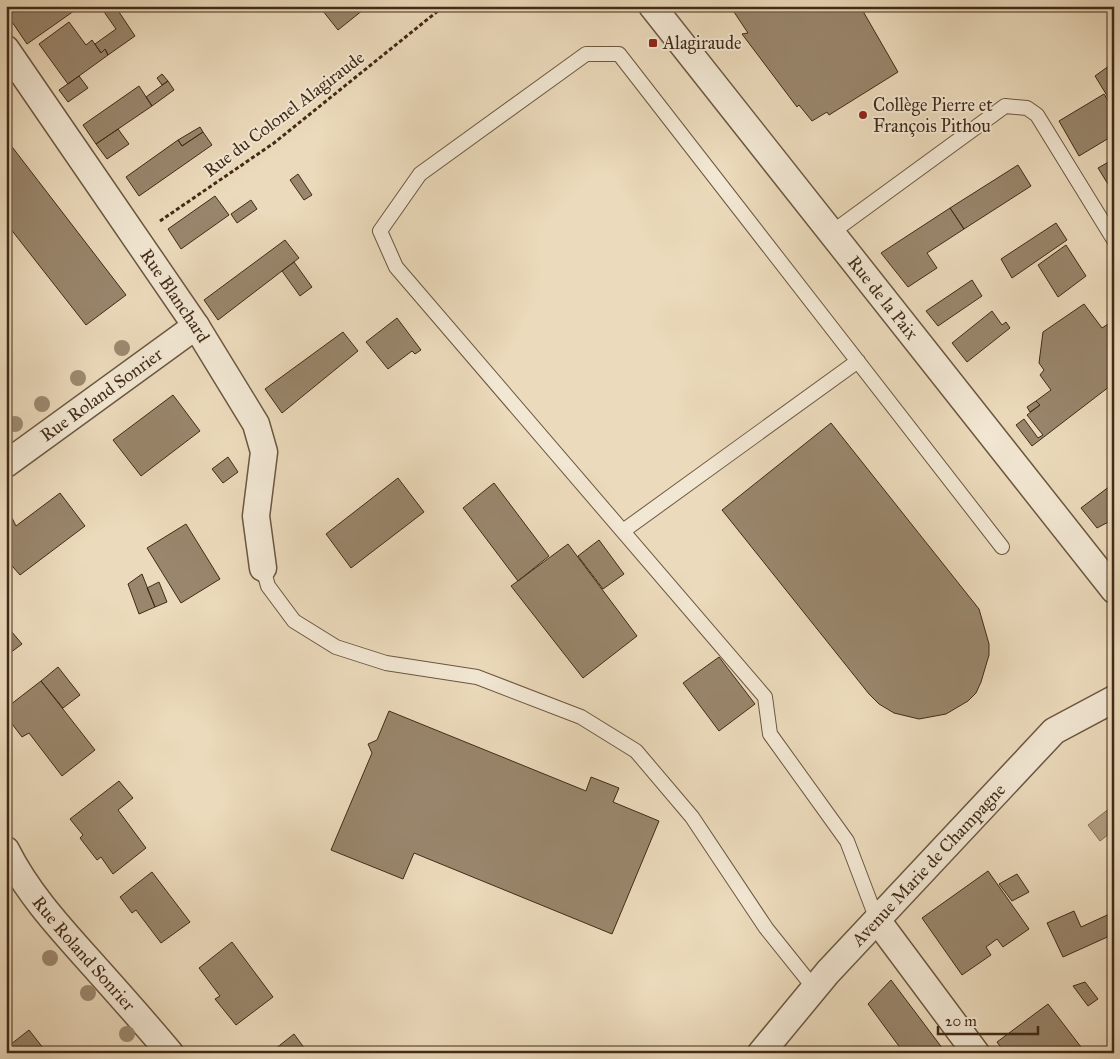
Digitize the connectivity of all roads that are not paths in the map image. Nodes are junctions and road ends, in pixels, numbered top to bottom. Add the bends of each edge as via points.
1 (652, 6) edge
2 (6, 49) edge
3 (831, 233) junction
4 (1114, 240) edge
5 (196, 326) junction
6 (858, 361) junction
7 (6, 464) edge
8 (623, 531) junction
9 (1002, 547) dead end
10 (264, 568) joint
11 (1114, 590) edge
12 (1114, 699) edge
13 (6, 850) edge
14 (877, 920) junction
15 (814, 988) junction
16 (170, 1053) edge
17 (761, 1053) edge
18 (976, 1053) edge

1 - 3 street, Rue de la Paix
2 - 5 street, Rue Blanchard
3 - 4 lane via 1005,106 1027,108 1037,115
3 - 11 street, Rue de la Paix
5 - 7 street, Rue Roland Sonrier
5 - 10 street, Rue Blanchard via 259,433 264,452 256,516
6 - 8 lane
6 - 8 lane via 619,54 586,54 420,174 380,231 396,267
6 - 9 lane
8 - 14 lane via 765,697 770,734 847,841
10 - 15 lane via 268,586 294,621 336,647 386,663 477,677 581,717 636,751 692,816 766,928
12 - 14 street, Avenue Marie de Champagne via 1054,730
13 - 16 street, Rue Roland Sonrier via 47,915
14 - 15 street, Avenue Marie de Champagne
14 - 18 street
15 - 17 street, Avenue Marie de Champagne

